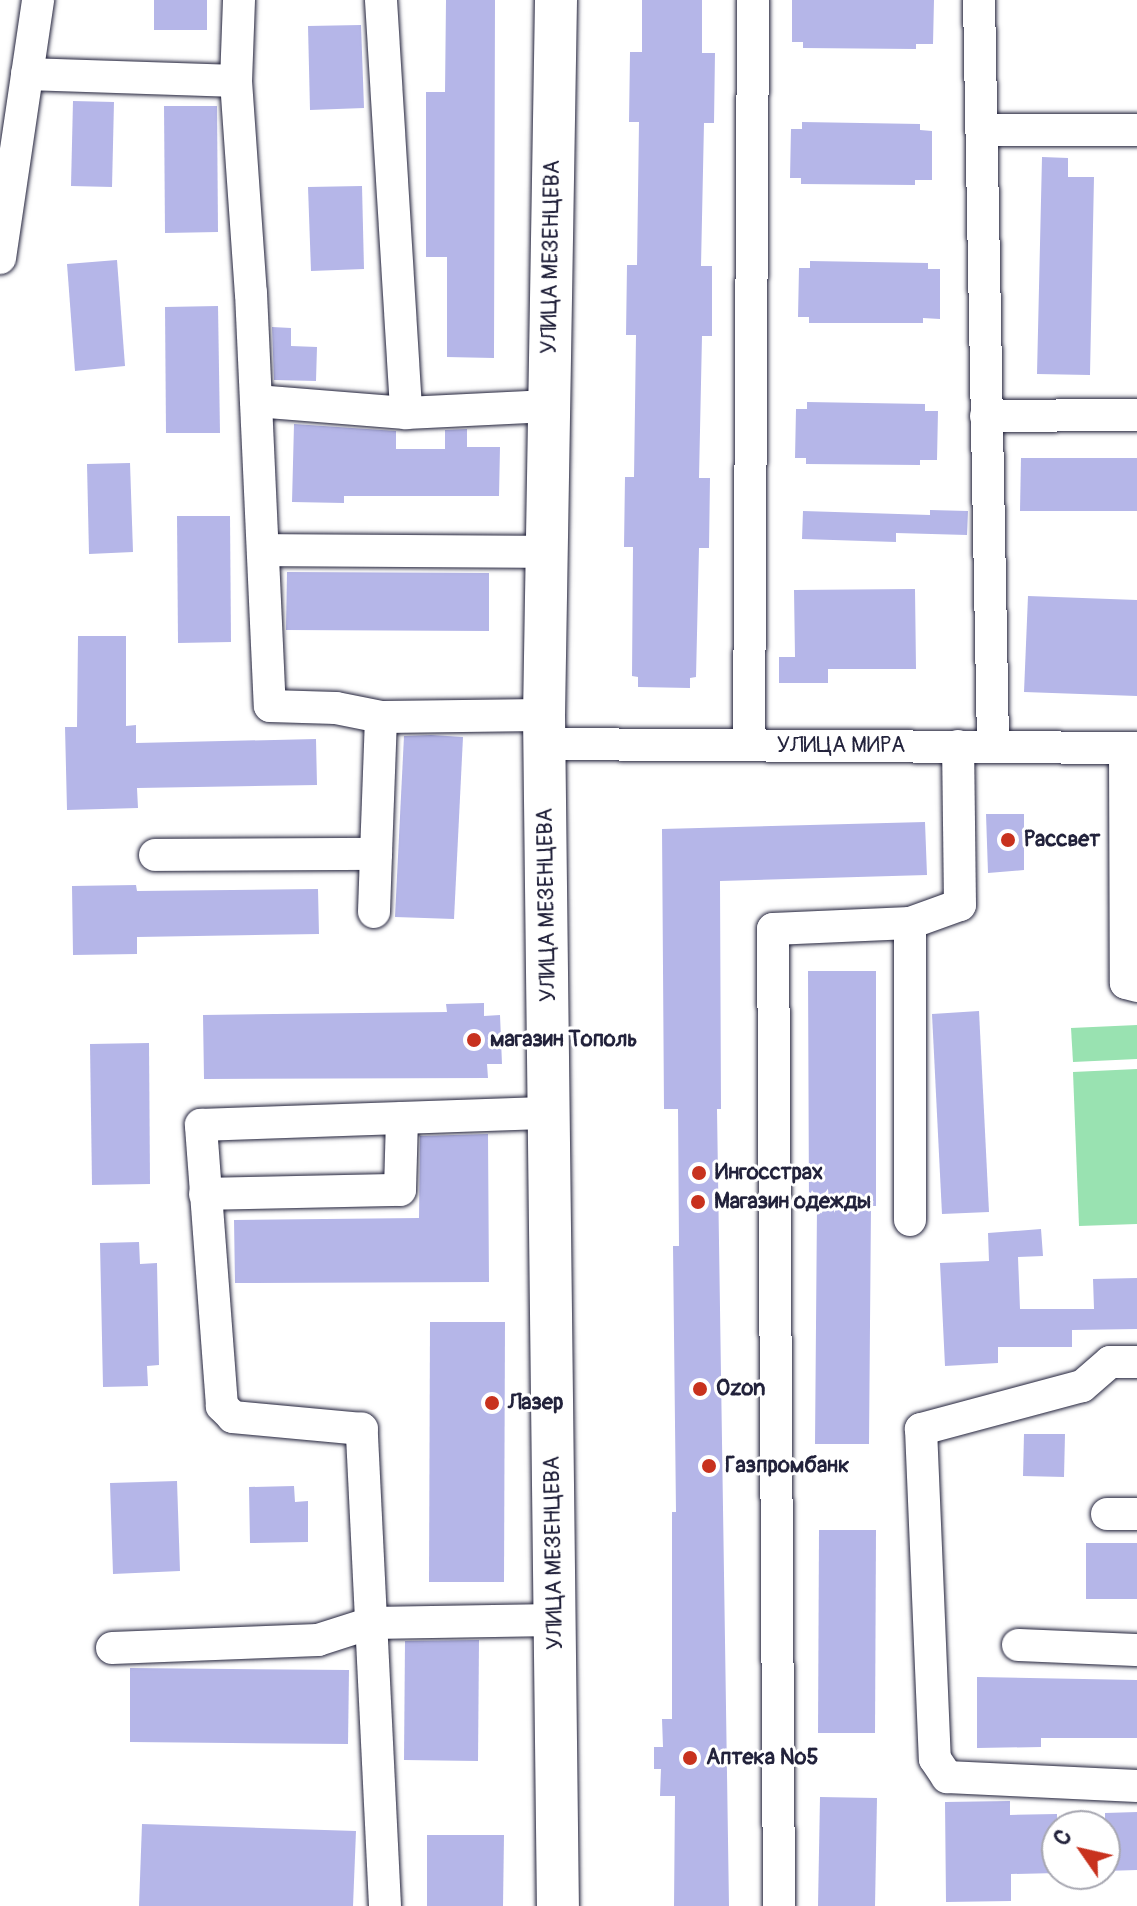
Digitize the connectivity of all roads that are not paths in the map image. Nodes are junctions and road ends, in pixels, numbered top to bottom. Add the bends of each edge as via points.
1 (38, 0) edge
2 (239, 0) edge
3 (381, 0) edge
4 (556, 0) edge
5 (753, 0) edge
6 (979, 0) edge
7 (27, 74) junction
8 (236, 81) junction
9 (982, 130) junction
10 (1137, 130) edge
11 (0, 258) edge
12 (256, 401) junction
13 (549, 406) junction
14 (406, 413) junction
15 (1137, 415) edge
16 (986, 416) junction
17 (263, 550) junction
18 (549, 552) junction
19 (381, 717) junction
20 (544, 730) junction
21 (749, 745) junction
22 (958, 746) junction
23 (993, 746) junction
24 (1131, 748) edge
25 (376, 854) junction
26 (155, 855) dead end
27 (374, 912) dead end
28 (910, 923) junction
29 (1137, 986) edge
30 (549, 1113) junction
31 (402, 1118) junction
32 (205, 1194) junction
33 (910, 1220) dead end
34 (1137, 1362) edge
35 (555, 1620) junction
36 (371, 1623) junction
37 (1018, 1645) dead end
38 (112, 1648) dead end
39 (1137, 1650) edge
40 (1137, 1786) edge
41 (385, 1906) edge
42 (558, 1906) edge
43 (779, 1906) edge

1 - 7 street
2 - 8 street
3 - 14 street
4 - 13 main road, УЛИЦА МЕЗЕНЦЕВА
5 - 21 street
6 - 9 street
7 - 8 street
7 - 11 street
8 - 12 street
9 - 10 street
9 - 16 street
12 - 14 street
12 - 17 street
13 - 14 street
13 - 18 main road, УЛИЦА МЕЗЕНЦЕВА
15 - 16 street
16 - 23 street
17 - 18 street
17 - 19 street, УЛИЦА МИРА via 270,706 336,708
18 - 20 main road, УЛИЦА МЕЗЕНЦЕВА
19 - 20 street, УЛИЦА МИРА
19 - 25 street
20 - 21 street, УЛИЦА МИРА
20 - 30 main road, УЛИЦА МЕЗЕНЦЕВА
21 - 22 street, УЛИЦА МИРА
22 - 23 street, УЛИЦА МИРА
22 - 28 street via 960,905
23 - 24 street, УЛИЦА МИРА
24 - 29 street via 1126,983
25 - 26 street
25 - 27 street
28 - 33 street
28 - 43 street via 773,929
30 - 31 street
30 - 35 main road, УЛИЦА МЕЗЕНЦЕВА
31 - 32 street via 400,1190
31 - 32 street via 201,1125
32 - 36 street via 222,1406 233,1417 362,1429
34 - 40 street via 1110,1362 1082,1386 921,1429 935,1759 947,1777
35 - 36 street
35 - 42 main road, УЛИЦА МЕЗЕНЦЕВА
36 - 38 street via 318,1640
36 - 41 street
37 - 39 street

